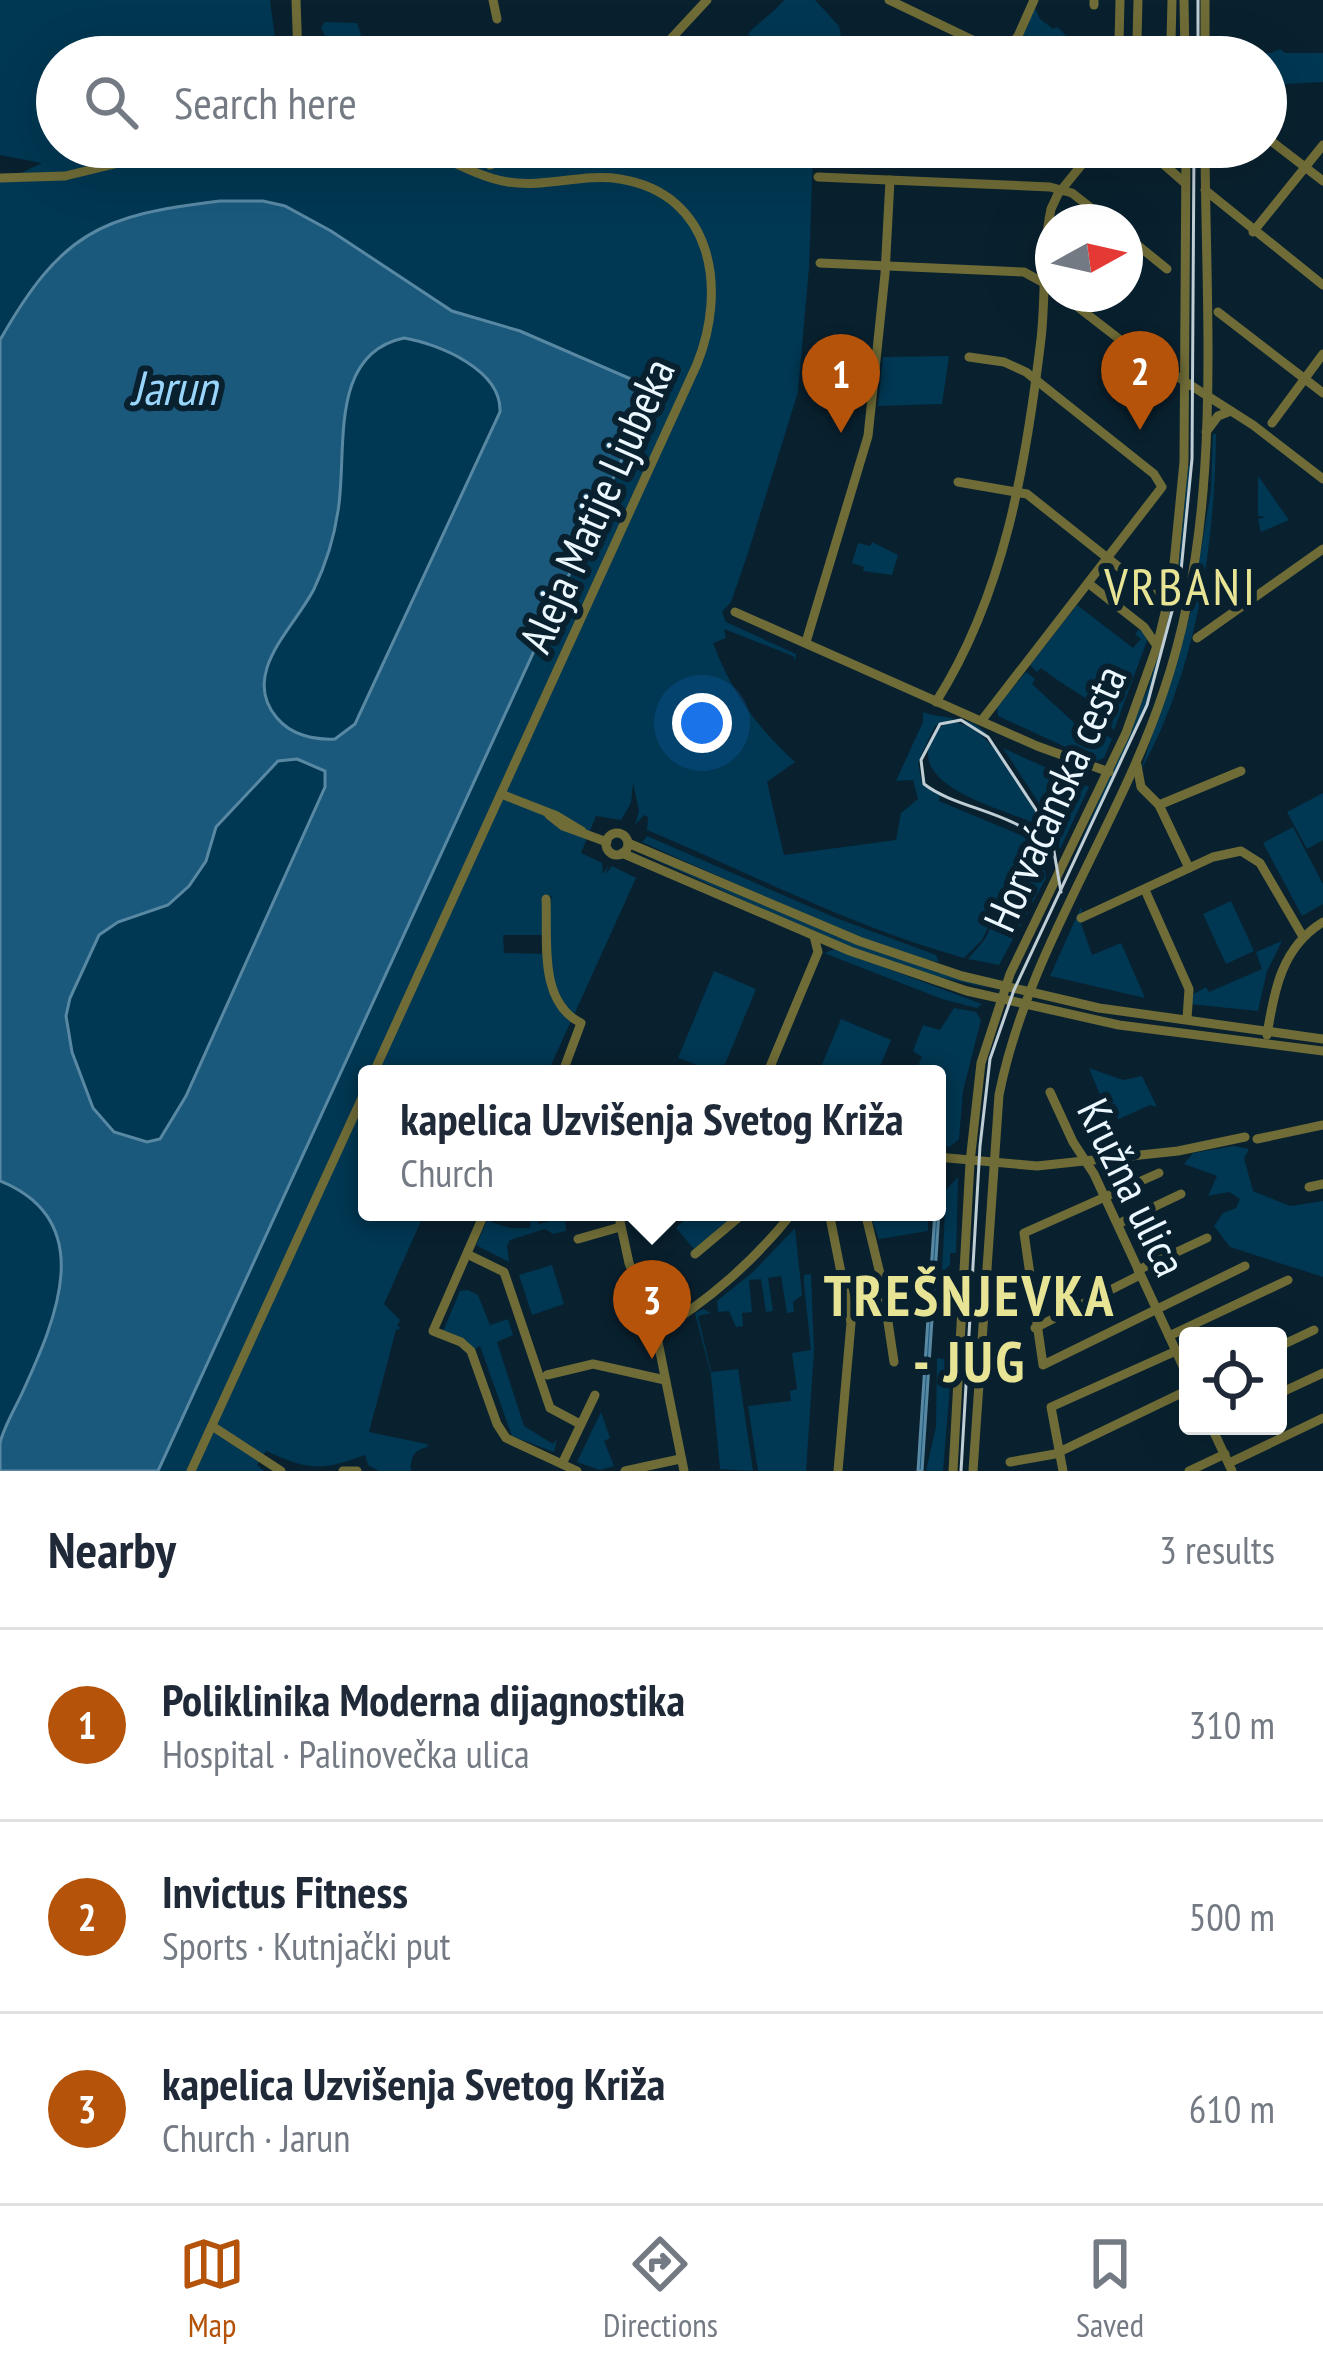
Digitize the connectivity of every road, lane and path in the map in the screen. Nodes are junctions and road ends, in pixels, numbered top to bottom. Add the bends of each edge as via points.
1 (296, 0) edge
2 (493, 0) edge
3 (707, 0) edge
4 (889, 0) edge
5 (1034, 0) edge
6 (1120, 0) edge
7 (1138, 0) edge
8 (1172, 0) edge
9 (1184, 0) edge
10 (1205, 0) edge
11 (497, 19) dead end
12 (297, 36) edge
13 (674, 36) edge
14 (962, 36) edge
15 (1018, 36) edge
16 (1118, 36) edge
17 (1137, 36) edge
18 (1171, 36) edge
19 (1185, 36) edge
20 (1204, 36) edge
21 (1323, 146) edge
22 (1287, 153) edge
23 (1306, 167) junction
24 (98, 168) edge
25 (471, 168) edge
26 (1079, 168) edge
27 (1170, 168) edge
28 (1186, 168) edge
29 (1205, 168) edge
30 (818, 177) dead end
31 (0, 178) edge
32 (890, 180) junction
33 (1323, 181) edge
34 (1186, 183) junction
35 (1062, 190) junction
36 (1205, 190) junction
37 (1052, 204) edge
38 (1086, 204) edge
39 (1226, 211) junction
40 (1205, 225) junction
41 (1253, 232) junction
42 (1143, 249) edge
43 (820, 262) dead end
44 (886, 265) junction
45 (1167, 268) dead end
46 (1035, 278) edge
47 (1323, 285) edge
48 (1045, 312) edge
49 (1084, 312) edge
50 (1218, 312) dead end
51 (1184, 348) junction
52 (1323, 355) edge
53 (969, 357) dead end
54 (1159, 362) junction
55 (1035, 379) junction
56 (1304, 379) junction
57 (1184, 380) junction
58 (1323, 393) edge
59 (1207, 396) junction
60 (1232, 411) junction
61 (1272, 423) dead end
62 (1206, 432) junction
63 (1323, 478) edge
64 (958, 482) dead end
65 (1018, 493) junction
66 (1323, 549) edge
67 (1108, 557) junction
68 (1088, 584) junction
69 (1154, 595) dead end
70 (735, 612) dead end
71 (1163, 623) junction
72 (1144, 627) junction
73 (1197, 638) dead end
74 (806, 642) junction
75 (1157, 646) junction
76 (936, 702) junction
77 (982, 720) junction
78 (1137, 761) junction
79 (1241, 771) dead end
80 (1109, 772) junction
81 (1141, 787) junction
82 (501, 794) junction
83 (1121, 794) junction
84 (1159, 806) junction
85 (607, 842) junction
86 (625, 848) junction
87 (1189, 868) junction
88 (1145, 890) junction
89 (546, 899) dead end
90 (1081, 919) dead end
91 (1323, 922) edge
92 (1302, 935) junction
93 (814, 936) junction
94 (833, 944) junction
95 (818, 952) junction
96 (1002, 993) junction
97 (1028, 993) junction
98 (1023, 1005) junction
99 (1187, 1019) junction
100 (1266, 1038) junction
101 (1323, 1039) edge
102 (1323, 1051) edge
103 (377, 1065) edge
104 (560, 1065) edge
105 (770, 1065) edge
106 (1050, 1092) dead end
107 (358, 1107) edge
108 (1323, 1125) edge
109 (946, 1158) edge
110 (1086, 1161) junction
111 (970, 1162) junction
112 (993, 1164) junction
113 (1159, 1173) dead end
114 (1323, 1184) edge
115 (1309, 1187) dead end
116 (1181, 1194) dead end
117 (1106, 1199) junction
118 (481, 1221) edge
119 (619, 1221) edge
120 (734, 1221) edge
121 (787, 1221) edge
122 (832, 1221) edge
123 (867, 1221) edge
124 (1118, 1224) junction
125 (620, 1227) junction
126 (1207, 1238) dead end
127 (578, 1239) dead end
128 (467, 1254) junction
129 (695, 1254) dead end
130 (1245, 1266) dead end
131 (1139, 1272) junction
132 (1288, 1280) dead end
133 (1156, 1311) junction
134 (1035, 1328) junction
135 (1313, 1330) dead end
136 (656, 1332) junction
137 (1169, 1336) junction
138 (1287, 1343) edge
139 (1176, 1351) junction
140 (1179, 1358) edge
141 (894, 1362) dead end
142 (1323, 1373) edge
143 (547, 1375) dead end
144 (665, 1379) junction
145 (1287, 1390) edge
146 (1179, 1394) edge
147 (595, 1395) dead end
148 (1323, 1418) edge
149 (580, 1424) junction
150 (212, 1426) junction
151 (1215, 1435) edge
152 (1059, 1452) junction
153 (1010, 1462) dead end
154 (1229, 1463) edge
155 (562, 1464) junction
156 (682, 1465) edge
157 (191, 1471) edge
158 (281, 1471) edge
159 (343, 1471) edge
160 (357, 1471) edge
161 (578, 1471) edge
162 (625, 1471) edge
163 (838, 1471) edge
164 (953, 1471) edge
165 (973, 1471) edge
166 (1063, 1471) edge
167 (1189, 1471) edge

1 - 12 street
2 - 11 street
3 - 13 street
4 - 14 street
5 - 15 street
6 - 16 street
7 - 17 street
8 - 18 street
9 - 19 street
10 - 20 street
21 - 23 street
22 - 23 street
23 - 33 street
23 - 41 street
24 - 31 street
25 - 82 street, Aleja Matije Ljubeka via 504,182 606,178 654,191 693,226 713,278 706,343
26 - 35 street
27 - 34 street
28 - 34 street, Horvaćanska cesta
29 - 36 street, Horvaćanska cesta
30 - 32 street
32 - 35 street
32 - 44 street
34 - 51 street, Horvaćanska cesta
35 - 37 street
35 - 38 street
36 - 39 street
36 - 40 street, Horvaćanska cesta
39 - 40 street
39 - 41 street
40 - 59 street, Horvaćanska cesta
41 - 47 street
42 - 45 street
43 - 44 street
44 - 46 street
44 - 74 street via 868,436
48 - 55 street
49 - 54 street
50 - 56 street
51 - 54 street
51 - 57 street, Horvaćanska cesta
52 - 56 street
53 - 55 street via 1004,362
54 - 57 street
55 - 65 street
55 - 67 street via 1161,480
56 - 58 street
56 - 61 street
57 - 59 street
57 - 71 street, Horvaćanska cesta via 1182,503
59 - 60 street
59 - 62 street, Horvaćanska cesta
60 - 62 street
60 - 63 street
62 - 78 street, Horvaćanska cesta via 1184,624
64 - 65 street
65 - 67 street
65 - 76 street via 995,574
66 - 73 street
67 - 68 street
67 - 69 street
68 - 72 street
68 - 77 street
70 - 74 street
71 - 72 street
71 - 75 street, Horvaćanska cesta
72 - 75 street
74 - 76 street
75 - 80 street, Horvaćanska cesta
76 - 77 street
77 - 80 street
78 - 81 street
78 - 83 street, Horvaćanska cesta
79 - 84 street
80 - 96 street, Horvaćanska cesta
81 - 83 street
81 - 84 street
82 - 85 street
82 - 103 street, Aleja Matije Ljubeka
83 - 97 street, Horvaćanska cesta
84 - 87 street
85 - 86 street via 611,852
85 - 86 street via 620,833
86 - 93 street
86 - 96 street
87 - 88 street
87 - 92 street via 1235,851 1250,854
88 - 90 street
88 - 99 street via 1186,981
89 - 104 street via 553,991 561,1009 581,1022
91 - 92 street
92 - 100 street via 1284,964
93 - 94 street
93 - 95 street
94 - 95 street
94 - 96 street via 929,980
95 - 105 street
96 - 97 street
96 - 98 street
96 - 111 street, Horvaćanska cesta via 975,1090
97 - 98 street, Horvaćanska cesta
97 - 99 street
98 - 100 street via 1119,1025
98 - 112 street, Horvaćanska cesta via 999,1095
99 - 100 street
100 - 101 street
100 - 102 street
106 - 110 street, Kružna ulica
107 - 150 street
108 - 110 street
109 - 111 street
110 - 112 street
110 - 117 street, Kružna ulica
111 - 112 street
111 - 164 street, Horvaćanska cesta
112 - 165 street, Horvaćanska cesta
113 - 117 street
114 - 115 street
116 - 124 street
117 - 124 street, Kružna ulica
117 - 134 street via 1024,1233
118 - 128 street
119 - 125 street
120 - 129 street
121 - 136 street via 706,1298
122 - 163 street via 851,1323
123 - 141 street
124 - 131 street, Kružna ulica
125 - 127 street
125 - 136 street
126 - 131 street
128 - 149 street via 504,1272 550,1408
128 - 155 street via 433,1331 469,1348 506,1438
130 - 133 street
131 - 133 street, Kružna ulica
131 - 134 street
132 - 137 street
133 - 134 street via 1043,1366
133 - 137 street, Kružna ulica
135 - 138 street
136 - 144 street
137 - 139 street, Kružna ulica
139 - 140 street, Kružna ulica
139 - 152 street via 1051,1407
142 - 145 street
143 - 144 street via 592,1364
144 - 156 street
146 - 152 street
147 - 149 street
148 - 154 street
149 - 155 street
150 - 157 street
150 - 158 street
151 - 154 street
152 - 153 street
152 - 166 street
154 - 167 street
155 - 161 street
156 - 162 street
159 - 160 street

